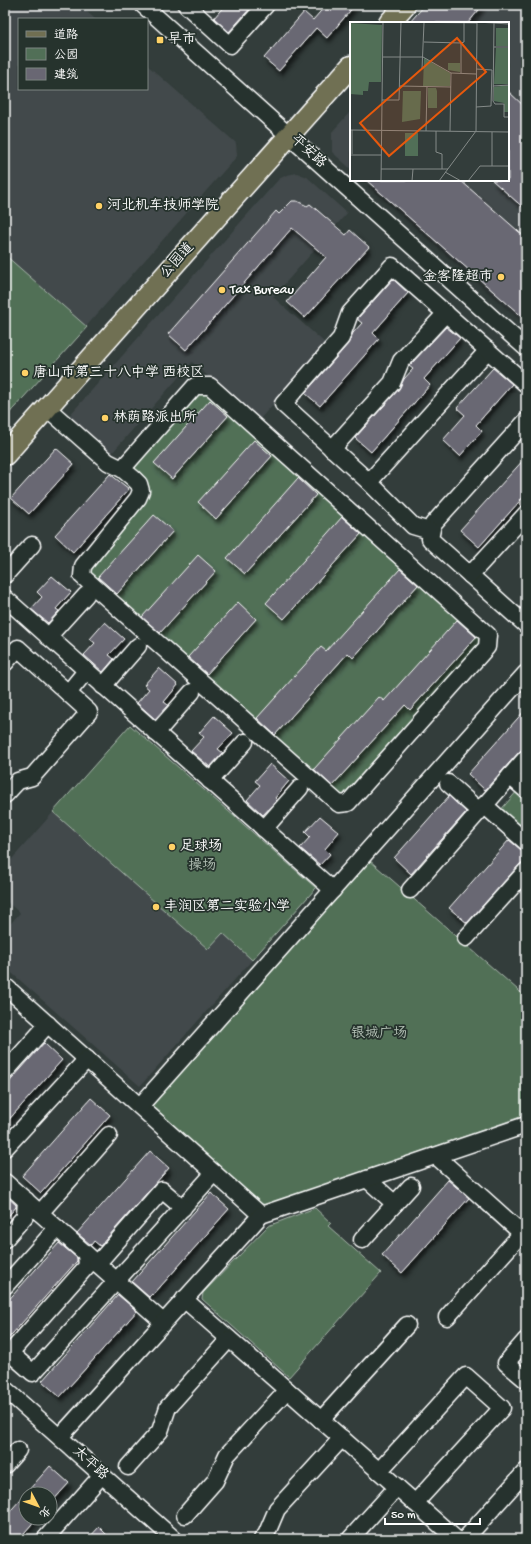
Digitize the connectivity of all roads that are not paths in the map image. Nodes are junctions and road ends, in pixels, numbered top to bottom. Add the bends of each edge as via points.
1 (143, 5) edge
2 (186, 5) edge
3 (266, 5) edge
4 (405, 5) edge
5 (390, 22) edge
6 (350, 67) edge
7 (289, 136) junction
8 (446, 313) junction
9 (526, 348) edge
10 (488, 350) junction
11 (526, 384) edge
12 (47, 408) junction
13 (526, 421) edge
14 (332, 449) junction
15 (5, 455) edge
16 (122, 469) junction
17 (369, 482) junction
18 (526, 514) edge
19 (430, 531) junction
20 (32, 545) dead end
21 (5, 575) edge
22 (470, 575) junction
23 (86, 595) dead end
24 (5, 598) edge
25 (526, 624) edge
26 (48, 637) junction
27 (138, 646) dead end
28 (5, 663) edge
29 (86, 671) junction
30 (526, 673) edge
31 (103, 686) junction
32 (192, 692) dead end
33 (68, 693) junction
34 (156, 733) junction
35 (245, 742) dead end
36 (526, 758) edge
37 (510, 776) junction
38 (210, 781) junction
39 (448, 784) dead end
40 (300, 788) dead end
41 (526, 790) edge
42 (5, 795) edge
43 (482, 808) junction
44 (264, 829) junction
45 (526, 842) edge
46 (526, 871) edge
47 (333, 890) junction
48 (410, 890) dead end
49 (466, 938) dead end
50 (5, 986) edge
51 (48, 1024) junction
52 (86, 1059) junction
53 (5, 1072) edge
54 (140, 1106) junction
55 (526, 1125) edge
56 (109, 1135) dead end
57 (5, 1148) edge
58 (436, 1156) junction
59 (214, 1173) junction
60 (367, 1179) junction
61 (5, 1182) edge
62 (411, 1186) dead end
63 (26, 1200) junction
64 (395, 1204) junction
65 (183, 1208) junction
66 (40, 1213) junction
67 (261, 1215) junction
68 (57, 1228) junction
69 (524, 1235) edge
70 (5, 1239) edge
71 (362, 1240) dead end
72 (91, 1259) junction
73 (117, 1281) junction
74 (5, 1286) edge
75 (184, 1299) junction
76 (446, 1317) dead end
77 (163, 1322) junction
78 (407, 1325) dead end
79 (229, 1339) junction
80 (526, 1340) edge
81 (526, 1380) edge
82 (5, 1389) edge
83 (287, 1390) junction
84 (322, 1420) junction
85 (60, 1437) junction
86 (342, 1438) junction
87 (18, 1450) dead end
88 (5, 1465) edge
89 (128, 1466) dead end
90 (526, 1470) edge
91 (379, 1471) junction
92 (102, 1475) junction
93 (397, 1487) junction
94 (415, 1503) junction
95 (185, 1515) dead end
96 (45, 1539) edge
97 (174, 1539) edge
98 (262, 1539) edge
99 (350, 1539) edge
100 (456, 1539) edge
101 (465, 1539) edge

1 - 7 street, 平安路
2 - 3 street via 230,44
4 - 5 main road
6 - 7 main road, 公园道
7 - 9 street, 平安路
7 - 12 main road, 公园道
8 - 10 street
8 - 14 street via 400,362 392,383
8 - 14 street via 392,266 350,313 341,338 283,404
10 - 11 street
10 - 17 street
12 - 15 main road, 公园道
12 - 16 street via 108,462
13 - 19 street via 432,524
14 - 17 street
16 - 16 street via 195,386 210,386 488,635 487,647 348,803 339,804 82,576 82,566 141,491 139,484
17 - 19 street via 413,526
18 - 22 street
19 - 22 street via 430,539
20 - 21 street
22 - 25 street
23 - 26 street
24 - 26 street
26 - 29 street
27 - 31 street
28 - 33 street via 18,648
29 - 31 street
29 - 33 street
30 - 47 street
31 - 34 street
32 - 34 street
33 - 42 street via 89,712 32,777 18,781
34 - 38 street
35 - 38 street
36 - 37 street
37 - 41 street
37 - 43 street
38 - 44 street
39 - 43 street
40 - 44 street
43 - 45 street
43 - 48 street
44 - 47 street
46 - 49 street
47 - 54 street
50 - 51 street
51 - 52 street
51 - 53 street
52 - 54 street
52 - 57 street
54 - 59 street
55 - 58 street
56 - 66 street
58 - 60 street
58 - 69 street
59 - 65 street
59 - 67 street
60 - 64 street
60 - 67 street
61 - 63 street
62 - 64 street
63 - 66 street
63 - 70 street via 25,1216
64 - 71 street
65 - 72 street via 162,1190
65 - 73 street
66 - 68 street
67 - 75 street
68 - 72 street
68 - 74 street
69 - 76 street
72 - 73 street
72 - 73 street via 10,1353 33,1373
73 - 77 street
75 - 77 street
75 - 79 street
77 - 85 street
78 - 84 street
79 - 83 street
79 - 89 street via 168,1407 160,1432
80 - 81 street via 506,1363
82 - 85 street, 太平路
83 - 84 street
83 - 95 street via 227,1455 215,1482
84 - 86 street
85 - 92 street, 太平路
86 - 91 street
86 - 98 street via 277,1509 266,1536
87 - 88 street
90 - 101 street
91 - 93 street
91 - 94 street via 466,1376 502,1408
92 - 96 street
92 - 97 street, 太平路
93 - 94 street
93 - 99 street
94 - 100 street

